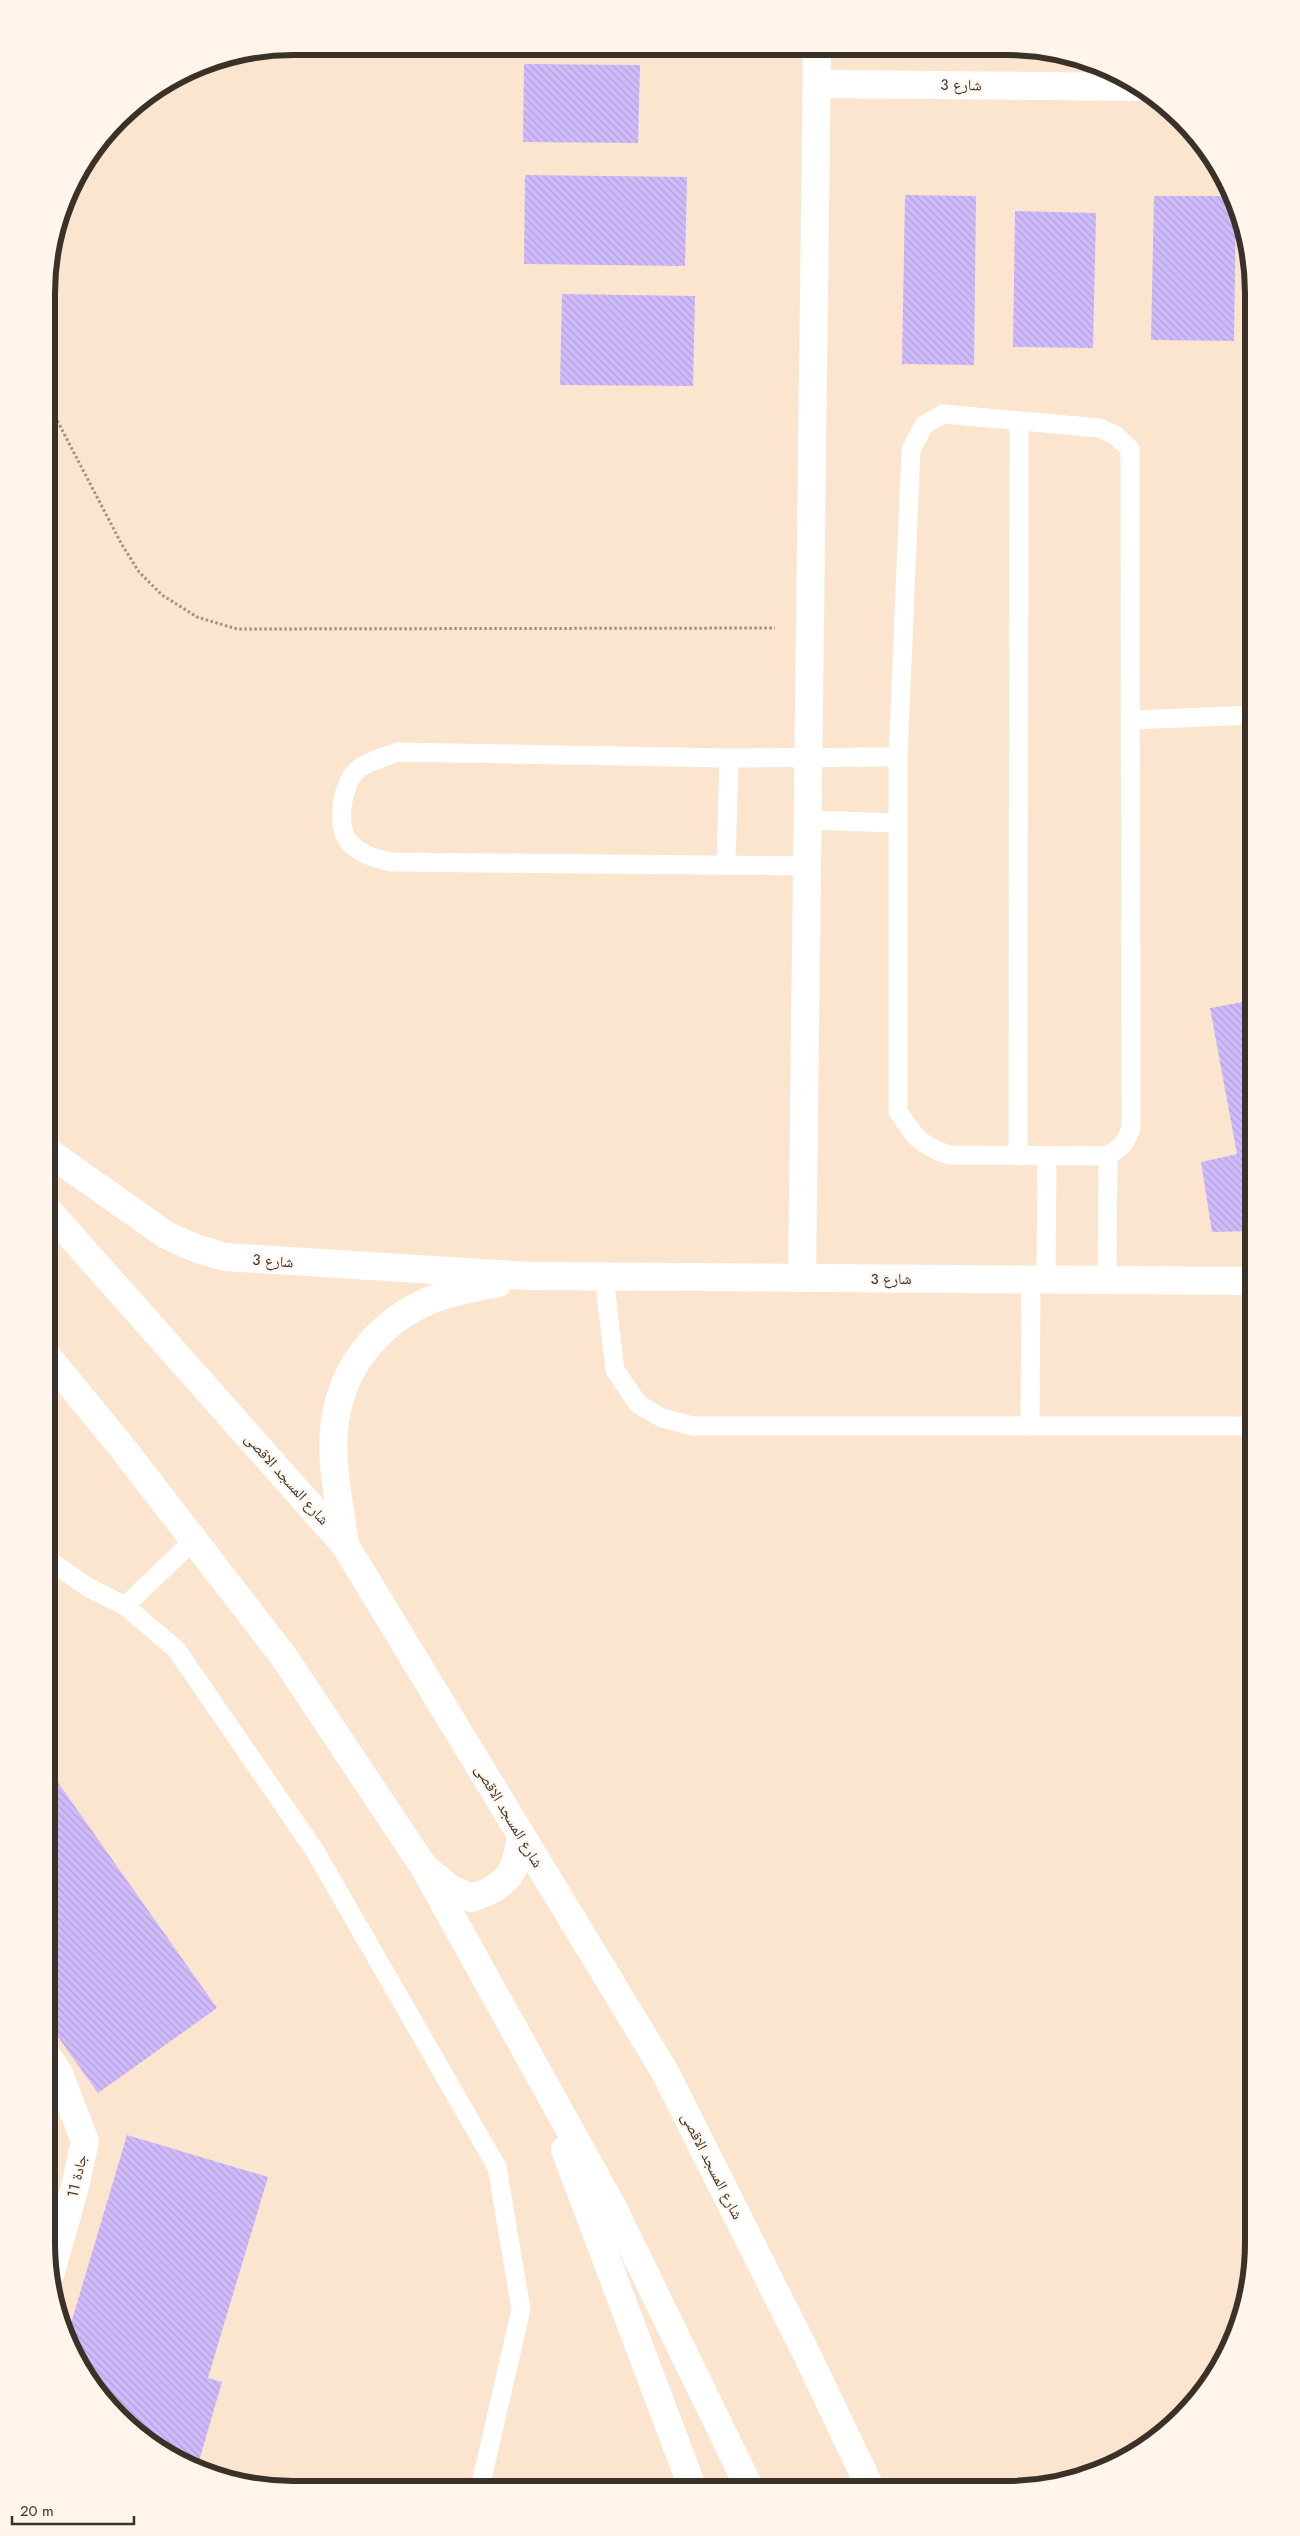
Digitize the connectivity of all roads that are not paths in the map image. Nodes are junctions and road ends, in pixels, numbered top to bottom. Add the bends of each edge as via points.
1 (817, 55) edge
2 (817, 84) junction
3 (1126, 87) edge
4 (1020, 421) junction
5 (1245, 715) edge
6 (1130, 720) junction
7 (809, 757) junction
8 (898, 757) junction
9 (729, 758) junction
10 (808, 820) junction
11 (897, 823) junction
12 (726, 865) junction
13 (807, 866) junction
14 (1018, 1156) junction
15 (1047, 1156) junction
16 (1108, 1156) junction
17 (55, 1157) edge
18 (55, 1218) edge
19 (529, 1276) junction
20 (604, 1276) junction
21 (802, 1278) junction
22 (1039, 1280) junction
23 (1107, 1280) junction
24 (1245, 1281) edge
25 (55, 1366) edge
26 (1030, 1426) junction
27 (1245, 1426) edge
28 (194, 1540) junction
29 (345, 1545) junction
30 (55, 1565) edge
31 (125, 1606) junction
32 (520, 1834) junction
33 (424, 1868) junction
34 (532, 2062) junction
35 (55, 2067) edge
36 (56, 2255) edge
37 (482, 2481) edge
38 (690, 2481) edge
39 (746, 2481) edge
40 (868, 2481) edge

1 - 2 main road
2 - 3 main road, شارع 3
2 - 7 main road
4 - 6 lane via 1099,428 1115,435 1130,449
4 - 8 lane via 943,414 924,425 911,450
4 - 14 lane
5 - 6 lane
6 - 16 lane via 1131,1129 1123,1144
7 - 8 lane
7 - 9 lane
7 - 10 main road
8 - 11 lane
9 - 12 lane
9 - 12 lane via 397,752 359,768 344,792 341,822 349,842 371,857 391,862
10 - 11 lane
10 - 13 main road
11 - 14 lane via 898,1111 914,1136 930,1149 949,1155
12 - 13 lane
13 - 21 main road
14 - 15 lane
15 - 16 lane
15 - 22 lane
16 - 23 lane
17 - 19 main road, شارع 3 via 166,1235 225,1257
18 - 29 main road, شارع المسجد الاقصى
19 - 20 main road, شارع 3
19 - 29 main road, شارع 3 via 442,1296 392,1321 366,1347 344,1383 336,1416 334,1455
20 - 21 main road, شارع 3
20 - 26 lane via 615,1370 638,1404 662,1418 694,1426
21 - 22 main road, شارع 3
22 - 23 main road, شارع 3
22 - 26 lane
23 - 24 main road, شارع 3
25 - 28 main road
26 - 27 lane
28 - 31 lane
28 - 33 main road via 284,1657
29 - 32 main road, شارع المسجد الاقصى
30 - 31 lane via 86,1586
31 - 37 lane via 176,1649 315,1851 497,2167 521,2309
32 - 33 main road via 518,1860 509,1876 493,1892 471,1898 451,1889
32 - 40 main road, شارع المسجد الاقصى via 664,2072
33 - 34 main road
34 - 38 main road
34 - 39 main road via 611,2204
35 - 36 main road, جادة 11 via 85,2141

